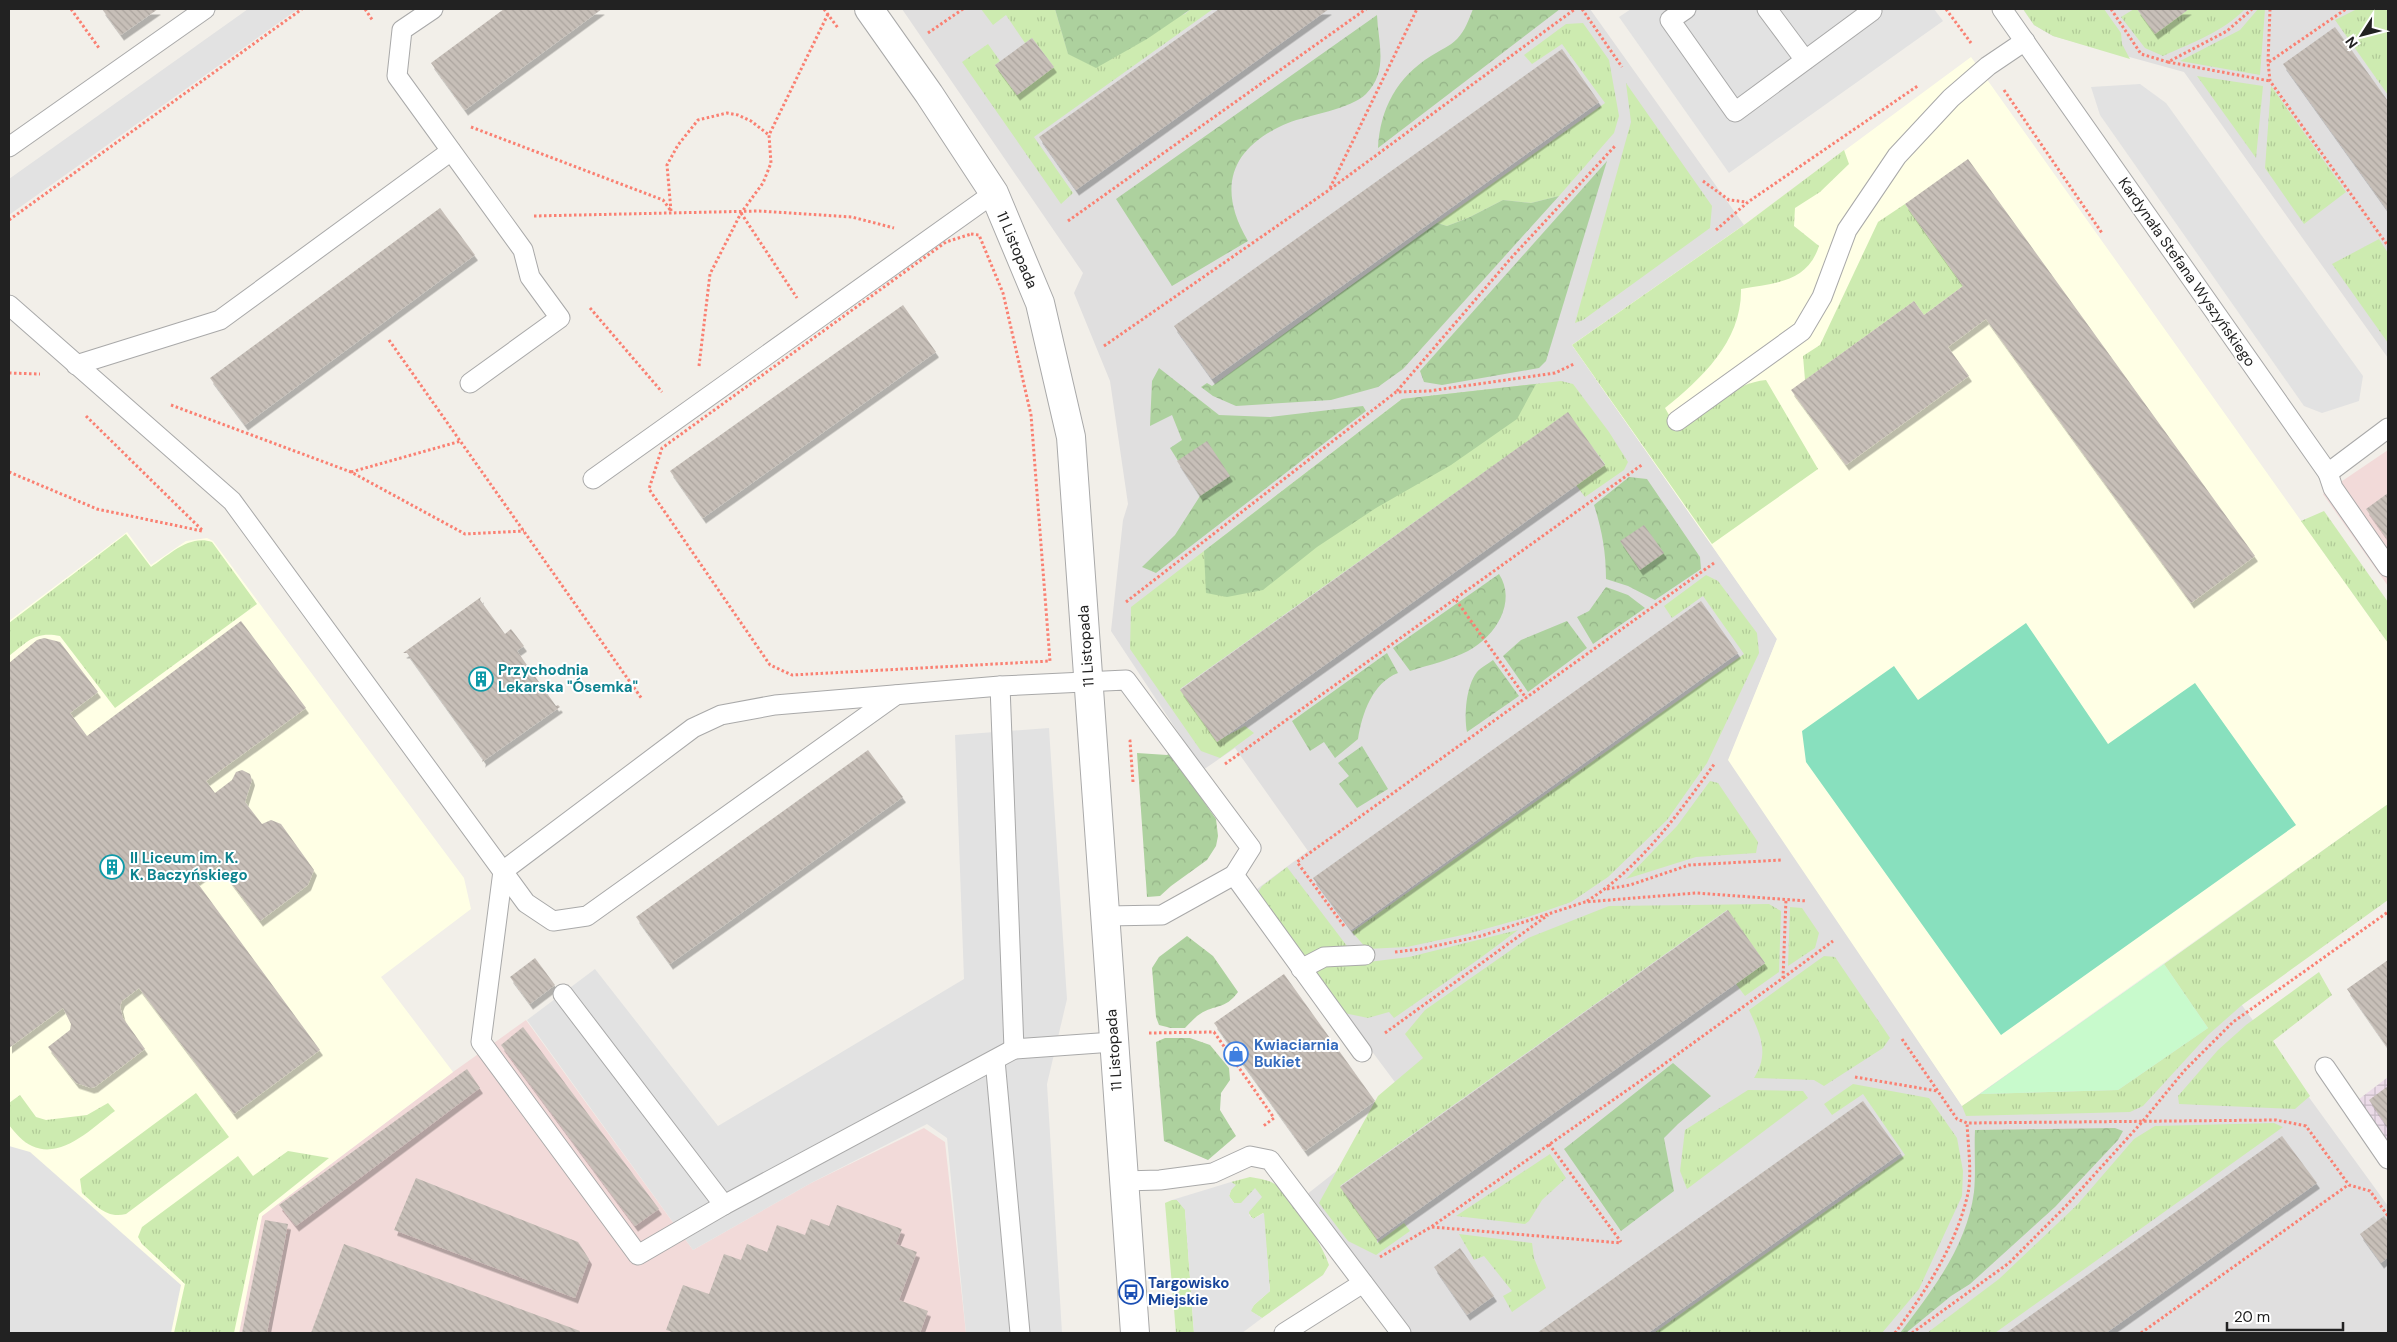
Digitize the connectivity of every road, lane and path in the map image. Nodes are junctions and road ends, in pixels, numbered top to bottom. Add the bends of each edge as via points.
1 (71, 9) edge
2 (205, 9) edge
3 (302, 9) edge
4 (365, 9) edge
5 (433, 9) edge
6 (824, 9) edge
7 (869, 9) edge
8 (963, 9) edge
9 (1366, 9) edge
10 (1417, 9) edge
11 (1575, 9) edge
12 (1582, 9) edge
13 (1686, 9) edge
14 (1767, 9) edge
15 (1870, 9) edge
16 (1946, 9) edge
17 (2002, 9) edge
18 (2111, 9) edge
19 (2252, 9) edge
20 (2270, 9) edge
21 (2346, 9) edge
22 (828, 14) junction
23 (371, 17) dead end
24 (840, 30) dead end
25 (928, 33) dead end
26 (2025, 41) junction
27 (1974, 48) dead end
28 (104, 55) dead end
29 (1805, 60) junction
30 (2168, 62) junction
31 (2268, 62) junction
32 (1622, 67) dead end
33 (2270, 81) junction
34 (468, 126) dead end
35 (769, 135) junction
36 (1615, 146) dead end
37 (9, 148) edge
38 (451, 151) junction
39 (1703, 181) dead end
40 (1329, 190) junction
41 (994, 193) junction
42 (1748, 202) dead end
43 (672, 212) junction
44 (740, 213) junction
45 (530, 216) dead end
46 (9, 220) edge
47 (1068, 221) dead end
48 (899, 229) dead end
49 (971, 234) joint
50 (2388, 246) edge
51 (800, 303) dead end
52 (9, 305) edge
53 (587, 305) dead end
54 (389, 340) dead end
55 (1104, 346) dead end
56 (1574, 364) dead end
57 (76, 365) junction
58 (36, 367) dead end
59 (699, 368) dead end
60 (9, 373) edge
61 (470, 383) dead end
62 (1396, 392) junction
63 (664, 394) dead end
64 (166, 403) dead end
65 (85, 415) dead end
66 (1677, 421) dead end
67 (2388, 428) edge
68 (461, 441) junction
69 (1642, 464) dead end
70 (352, 472) junction
71 (2328, 473) junction
72 (10, 474) edge
73 (593, 479) dead end
74 (524, 531) junction
75 (1714, 563) dead end
76 (2388, 567) edge
77 (1456, 600) junction
78 (1126, 602) dead end
79 (1089, 682) junction
80 (1000, 686) junction
81 (896, 695) junction
82 (1526, 698) junction
83 (642, 699) dead end
84 (1130, 741) dead end
85 (1174, 741) junction
86 (1715, 763) dead end
87 (1223, 766) dead end
88 (1782, 860) dead end
89 (503, 871) junction
90 (1234, 875) junction
91 (1607, 889) junction
92 (1786, 899) junction
93 (1807, 901) dead end
94 (1586, 902) junction
95 (2388, 912) edge
96 (1550, 913) junction
97 (1107, 916) junction
98 (1833, 941) dead end
99 (1365, 956) junction
100 (1301, 969) junction
101 (1783, 978) junction
102 (563, 994) dead end
103 (1149, 1033) dead end
104 (1902, 1040) dead end
105 (1113, 1042) junction
106 (1014, 1049) junction
107 (1362, 1052) joint
108 (996, 1060) junction
109 (2325, 1068) dead end
110 (1855, 1078) dead end
111 (1938, 1091) junction
112 (2143, 1121) junction
113 (1967, 1124) junction
114 (1268, 1135) dead end
115 (1549, 1144) junction
116 (2388, 1159) edge
117 (1123, 1181) junction
118 (2349, 1185) junction
119 (724, 1204) junction
120 (2388, 1216) edge
121 (1431, 1227) junction
122 (1376, 1259) dead end
123 (1363, 1283) junction
124 (1020, 1333) edge
125 (1135, 1333) edge
126 (1284, 1333) edge
127 (1401, 1333) edge
128 (1895, 1333) edge
129 (1912, 1333) edge
130 (2142, 1333) edge

1 - 28 path
2 - 37 lane
3 - 46 path
4 - 23 path
5 - 38 lane via 402,30 397,76
6 - 22 path
7 - 41 street, 11 Listopada via 930,94
8 - 25 path
9 - 47 path
10 - 40 path
11 - 40 path
12 - 32 path
13 - 29 lane via 1670,20 1735,112
14 - 29 lane
15 - 29 lane via 1872,11
16 - 27 path
17 - 26 lane, Kardynała Stefana Wyszyńskiego
18 - 30 path via 2141,54
19 - 30 path via 2227,31
20 - 31 path
21 - 31 path
22 - 24 path
22 - 35 path
26 - 66 lane via 1988,66 1951,98 1897,156 1847,230 1822,297 1802,331
26 - 71 lane, Kardynała Stefana Wyszyńskiego
30 - 33 path
31 - 33 path
33 - 50 path
34 - 43 path via 663,200
35 - 43 path via 738,115 727,113 698,120 667,165
35 - 44 path via 771,163 763,183
36 - 62 path via 1512,257
38 - 57 lane via 220,320
38 - 61 lane via 523,250 530,277 560,318
39 - 42 path via 1729,200
40 - 55 path
41 - 73 lane
41 - 79 street, 11 Listopada via 1040,303 1071,437
43 - 44 path
43 - 45 path
44 - 48 path via 760,211 852,217
44 - 51 path
44 - 59 path via 710,274
49 - 49 path via 946,242 662,448 649,489 770,665 792,675 1050,661 1031,415 1003,293 979,235
52 - 57 lane
53 - 63 path
54 - 68 path
56 - 62 path via 1555,373 1429,391
57 - 89 lane via 232,501
58 - 60 path via 43,374
62 - 78 path
64 - 70 path
65 - 72 path via 203,531 97,509
67 - 71 lane
68 - 70 path
68 - 74 path
69 - 77 path
70 - 74 path via 465,534
71 - 76 lane, Kardynała Stefana Wyszyńskiego via 2333,488
74 - 83 path
75 - 82 path
77 - 82 path
77 - 87 path
79 - 80 lane
79 - 85 lane via 1126,680
79 - 97 street, 11 Listopada
80 - 81 lane
80 - 106 lane
81 - 89 lane via 774,705 714,718 693,728
81 - 89 lane via 587,916 553,921 526,903
82 - 99 path via 1297,862
84 - 85 path
85 - 90 lane via 1251,848
86 - 91 path via 1675,818
88 - 91 path via 1689,865 1630,885
89 - 119 lane via 481,1042 638,1255
90 - 97 lane via 1162,916
90 - 100 lane
91 - 94 path
92 - 93 path
92 - 94 path via 1696,893
92 - 101 path
94 - 96 path
95 - 112 path via 2232,1022 2184,1071
96 - 99 path via 1481,936 1421,949
96 - 107 path
97 - 105 street, 11 Listopada
98 - 101 path
99 - 100 lane via 1324,957
100 - 107 lane
101 - 115 path
102 - 119 lane
103 - 114 path via 1214,1032 1274,1118 1262,1127
104 - 111 path
105 - 106 lane
105 - 117 street, 11 Listopada
106 - 108 lane
108 - 119 lane
108 - 124 lane
109 - 116 lane
110 - 111 path
111 - 113 path via 1957,1119
112 - 113 path
112 - 118 path via 2276,1120 2306,1126
112 - 129 path via 2009,1263
113 - 128 path via 1968,1192 1954,1236
115 - 121 path
115 - 121 path via 1621,1242
117 - 123 lane via 1213,1173 1250,1156 1270,1160
117 - 125 street, 11 Listopada
118 - 120 path via 2370,1191
118 - 130 path
121 - 122 path
123 - 126 lane
123 - 127 lane

